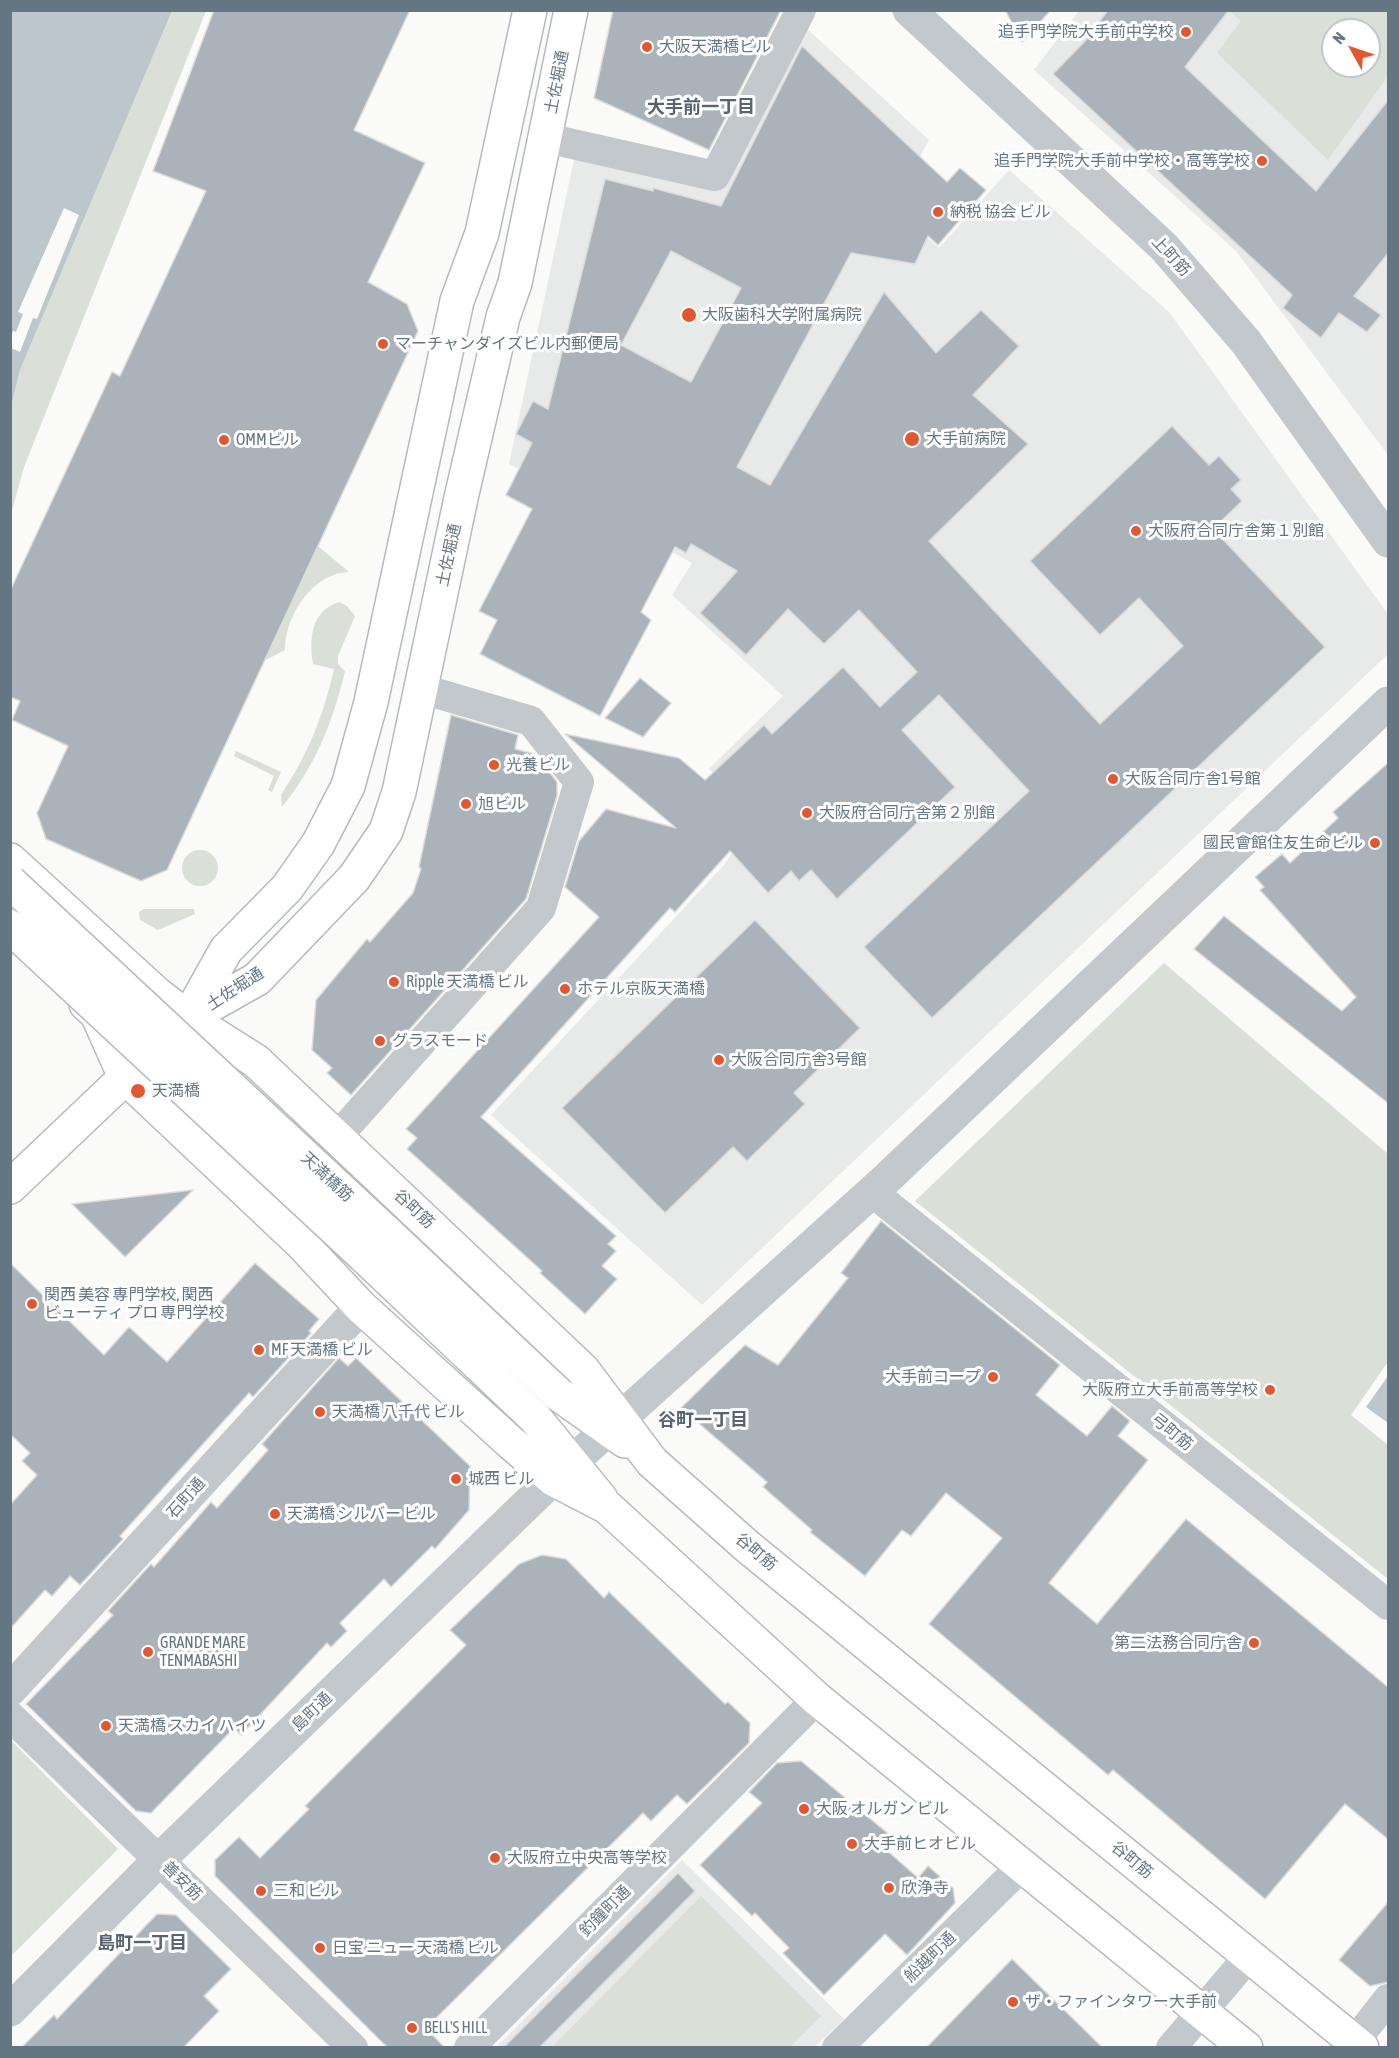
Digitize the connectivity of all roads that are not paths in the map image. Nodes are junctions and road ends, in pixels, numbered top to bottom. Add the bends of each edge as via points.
1 (530, 10) edge
2 (571, 10) edge
3 (801, 10) edge
4 (909, 10) edge
5 (546, 138) junction
6 (1389, 541) edge
7 (422, 689) junction
8 (1389, 703) edge
9 (10, 860) edge
10 (10, 882) edge
11 (10, 927) edge
12 (10, 933) edge
13 (188, 1018) junction
14 (125, 1077) junction
15 (338, 1137) junction
16 (10, 1187) edge
17 (872, 1192) junction
18 (361, 1307) junction
19 (613, 1423) junction
20 (562, 1470) junction
21 (1389, 1605) edge
22 (10, 1690) edge
23 (817, 1699) junction
24 (10, 1716) edge
25 (160, 1859) junction
26 (1022, 1866) junction
27 (1249, 1956) junction
28 (1389, 1999) edge
29 (10, 2010) edge
30 (1202, 2012) junction
31 (1358, 2044) edge
32 (353, 2048) edge
33 (469, 2048) edge
34 (837, 2048) edge
35 (1172, 2048) edge
36 (1246, 2048) edge

1 - 13 main road, 土佐堀通 via 482,233 457,302 371,702 348,786 318,844 287,888 226,950
2 - 5 main road, 土佐堀通
3 - 5 street via 715,176
4 - 6 street, 上町筋 via 1164,247 1246,342
5 - 7 main road, 土佐堀通 via 515,283 503,317 461,498
7 - 13 main road, 土佐堀通 via 399,792 386,831 365,863 257,979
7 - 15 street via 531,720 579,782 541,908
8 - 17 street, 島町通
9 - 13 main road
10 - 19 main road, 天満橋筋, bridge via 558,1394
11 - 20 main road, 天満橋筋, bridge via 535,1418
12 - 14 main road via 97,1014
13 - 14 main road, 土佐堀通
13 - 15 main road, 谷町筋 via 256,1061
14 - 16 main road, 土佐堀通
14 - 18 main road via 300,1243
15 - 19 main road, 谷町筋 via 583,1370
17 - 19 street, 島町通
17 - 21 street, 弓町筋
18 - 20 main road
18 - 22 street, 石町通
19 - 20 street, 島町通
19 - 27 main road, 谷町筋 via 748,1547
20 - 23 main road, 天満橋筋
20 - 25 street, 島町通
23 - 26 main road
23 - 33 street, 釣鐘町通
24 - 25 street, 善安筋
25 - 29 street, 島町通
25 - 32 street, 善安筋
26 - 30 main road
26 - 34 street, 船越町通
27 - 30 street
27 - 31 main road, 谷町筋
28 - 31 street
30 - 35 street
30 - 36 main road

